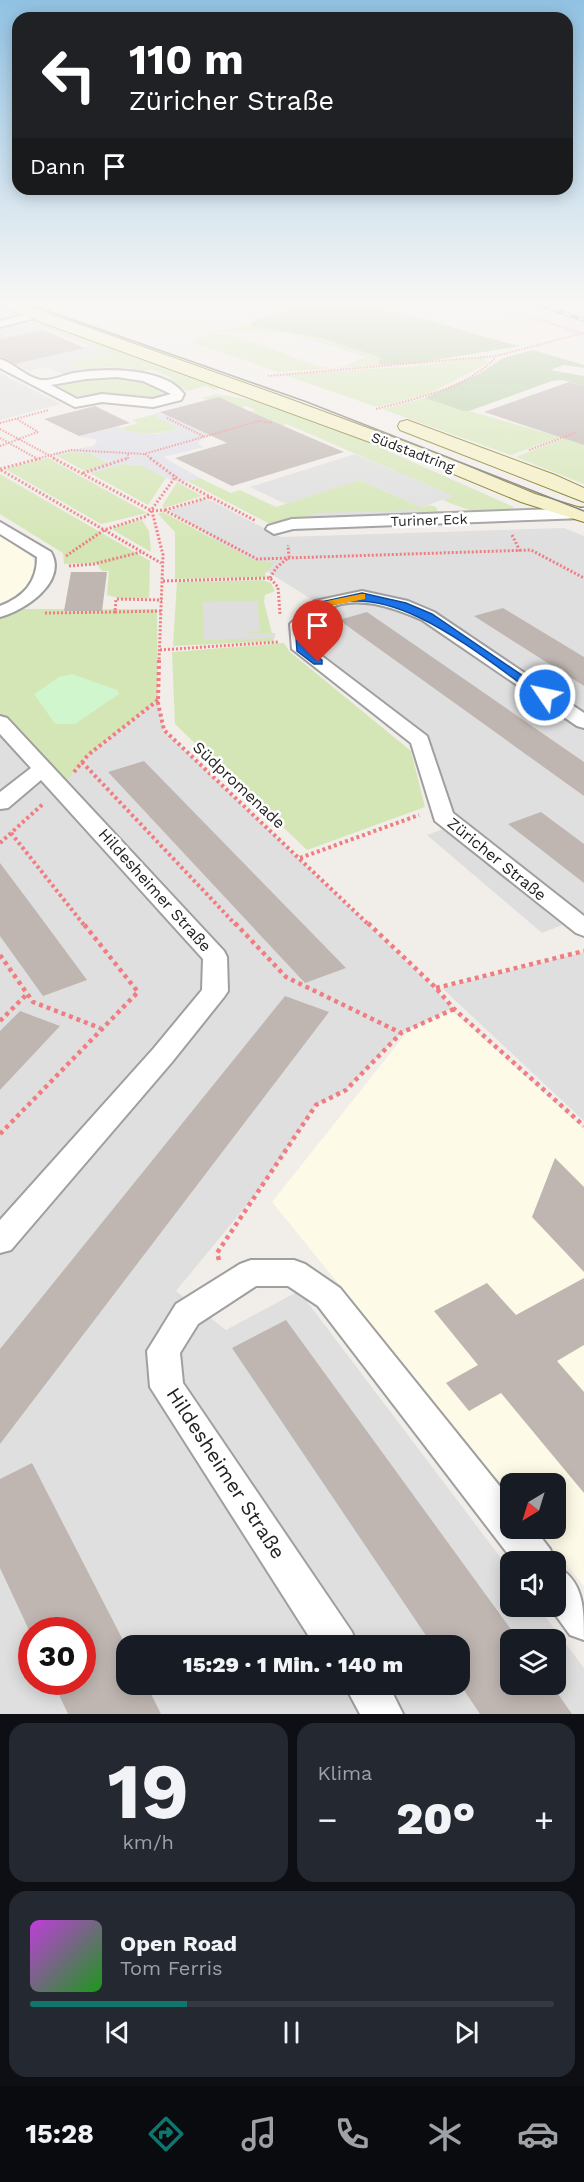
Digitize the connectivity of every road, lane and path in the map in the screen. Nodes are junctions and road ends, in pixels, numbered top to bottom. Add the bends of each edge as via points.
1 (44, 383) edge
2 (158, 383) edge
3 (227, 383) edge
4 (455, 383) edge
5 (40, 384) joint
6 (75, 403) junction
7 (153, 403) junction
8 (383, 415) joint
9 (16, 418) junction
10 (0, 423) edge
11 (265, 423) dead end
12 (0, 429) edge
13 (577, 432) dead end
14 (203, 437) junction
15 (0, 438) edge
16 (22, 440) junction
17 (9, 443) junction
18 (0, 446) edge
19 (128, 454) junction
20 (144, 454) junction
21 (50, 455) junction
22 (37, 458) junction
23 (500, 460) junction
24 (0, 469) edge
25 (83, 473) junction
26 (176, 476) junction
27 (210, 497) junction
28 (164, 510) junction
29 (583, 510) edge
30 (152, 511) junction
31 (0, 527) edge
32 (508, 528) dead end
33 (104, 530) junction
34 (274, 530) junction
35 (520, 551) junction
36 (142, 552) junction
37 (290, 557) junction
38 (63, 559) dead end
39 (161, 563) junction
40 (61, 566) dead end
41 (270, 578) junction
42 (584, 578) edge
43 (163, 581) junction
44 (162, 600) junction
45 (161, 611) junction
46 (0, 612) edge
47 (115, 612) junction
48 (45, 613) dead end
49 (297, 645) junction
50 (160, 650) junction
51 (0, 722) edge
52 (584, 722) edge
53 (82, 762) dead end
54 (42, 770) junction
55 (0, 803) edge
56 (440, 808) junction
57 (11, 833) dead end
58 (299, 858) junction
59 (584, 928) edge
60 (584, 951) edge
61 (0, 955) edge
62 (436, 988) junction
63 (27, 994) junction
64 (453, 1009) junction
65 (0, 1021) edge
66 (100, 1028) junction
67 (401, 1033) junction
68 (584, 1126) edge
69 (0, 1134) edge
70 (0, 1241) edge
71 (226, 1287) junction
72 (500, 1514) edge
73 (519, 1539) edge
74 (529, 1551) edge
75 (566, 1598) edge
76 (584, 1621) edge
77 (331, 1635) edge
78 (371, 1695) edge
79 (383, 1714) edge

1 - 5 street
2 - 7 street via 178,394
3 - 29 street, Südstadtring via 528,498
4 - 8 path
5 - 6 street
6 - 7 street via 102,398
6 - 9 path
7 - 14 path via 149,409
8 - 23 street, Südstadtring
9 - 10 path
9 - 16 path via 38,432
11 - 14 path via 259,421
12 - 16 path
13 - 23 path
14 - 20 path
15 - 17 path
16 - 17 path
16 - 21 path
17 - 18 path
17 - 22 path
19 - 20 path
19 - 21 path via 71,450
19 - 25 path via 128,460
20 - 26 path
21 - 22 path
21 - 25 path
22 - 24 path
23 - 29 street, Südstadtring
24 - 33 path
25 - 30 path
26 - 27 path
26 - 30 path
27 - 28 path
27 - 34 path
28 - 30 path
28 - 37 path via 257,559
29 - 34 street, Turiner Eck via 292,524
30 - 33 path
30 - 39 path, Südpromenade via 159,527
31 - 46 street via 45,555 47,570 34,594
32 - 35 path
33 - 36 path
33 - 38 path
34 - 37 path via 288,544
35 - 37 path
35 - 42 path via 531,550
36 - 39 path
36 - 40 path via 94,564
37 - 41 path
39 - 43 path, Südpromenade
41 - 43 path
41 - 49 path via 278,587 281,627
43 - 44 path, Südpromenade
44 - 45 path, Südpromenade
44 - 47 path via 116,599
45 - 47 path
45 - 50 path, Südpromenade
47 - 48 path
49 - 50 path
49 - 52 street via 299,624 321,605 362,596 402,605 428,616
49 - 56 street, Züricher Straße via 420,740
50 - 58 path, Südpromenade via 158,700 164,730
51 - 54 street, Hildesheimer Straße
53 - 67 path via 286,977
54 - 55 street
54 - 70 street, Hildesheimer Straße via 62,787 215,957 215,991
56 - 58 path
56 - 59 street, Züricher Straße via 443,816
57 - 66 path via 138,992
58 - 62 path, Südpromenade
60 - 62 path
61 - 63 path
62 - 64 path, Südpromenade
63 - 65 path
63 - 66 path via 33,1002
64 - 67 path
64 - 68 path, Südpromenade
66 - 69 path
67 - 71 path via 346,1090 316,1105 217,1253
71 - 72 street, Hildesheimer Straße via 250,1274 294,1273 329,1297
71 - 77 street, Hildesheimer Straße via 187,1314 163,1351 167,1387
73 - 74 street, Hildesheimer Straße
75 - 76 street
78 - 79 street

